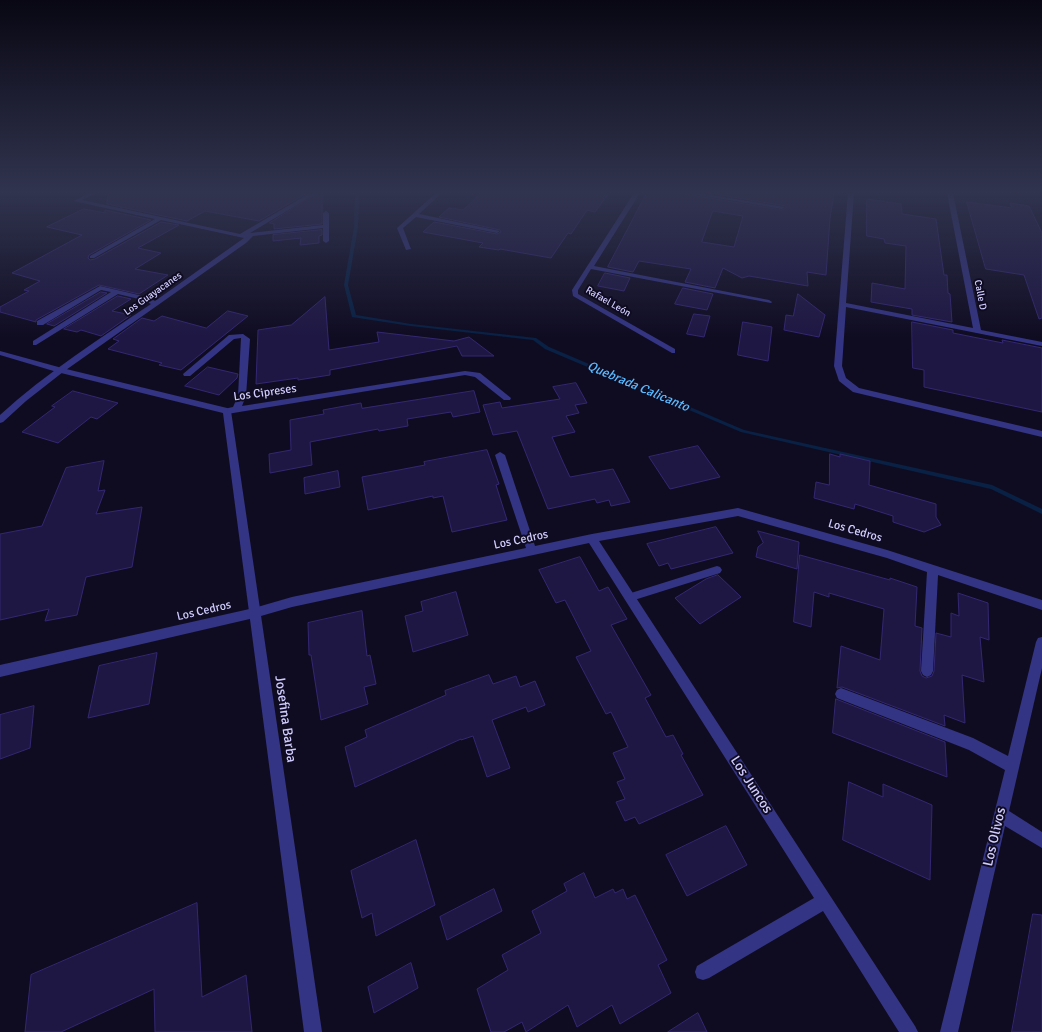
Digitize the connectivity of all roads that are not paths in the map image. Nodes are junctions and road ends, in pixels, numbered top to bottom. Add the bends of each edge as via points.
1 (120, 241) edge
2 (245, 241) edge
3 (404, 241) edge
4 (606, 241) edge
5 (848, 241) edge
6 (959, 241) edge
7 (408, 249) dead end
8 (92, 257) dead end
9 (590, 267) junction
10 (118, 291) junction
11 (769, 302) dead end
12 (156, 304) junction
13 (844, 305) junction
14 (40, 323) dead end
15 (977, 330) junction
16 (36, 343) dead end
17 (1042, 344) edge
18 (672, 351) dead end
19 (0, 353) edge
20 (60, 370) junction
21 (187, 374) dead end
22 (507, 398) dead end
23 (232, 410) junction
24 (0, 420) edge
25 (1042, 434) edge
26 (500, 455) dead end
27 (592, 538) junction
28 (532, 551) junction
29 (933, 569) junction
30 (718, 570) dead end
31 (631, 597) junction
32 (1042, 605) edge
33 (254, 613) junction
34 (1042, 642) edge
35 (0, 671) edge
36 (928, 671) dead end
37 (840, 694) dead end
38 (1012, 766) junction
39 (1000, 814) junction
40 (1042, 841) edge
41 (825, 901) junction
42 (703, 972) dead end
43 (313, 1032) edge
44 (909, 1032) edge
45 (949, 1032) edge

1 - 8 street
2 - 12 street, Los Guayacanes
3 - 7 street
4 - 9 street, Rafael León
5 - 13 street
6 - 15 street, Calle D
9 - 11 street
9 - 18 street, Rafael León via 575,290 576,295
10 - 12 street via 145,298
10 - 14 street via 98,289
10 - 16 street
12 - 20 street, Los Guayacanes
13 - 15 street
13 - 25 street via 838,366 842,380 856,390
15 - 17 street
19 - 20 street, Los Cipreses
20 - 23 street, Los Cipreses
20 - 24 street, Los Guayacanes
21 - 23 street via 232,337 243,336 246,339 242,396
22 - 23 street, Los Cipreses via 477,375 465,373
23 - 33 street, Josefina Barba
26 - 28 street
27 - 28 street, Los Cedros
27 - 29 street, Los Cedros via 741,512
27 - 31 street, Los Juncos
28 - 33 street, Los Cedros via 292,602
29 - 32 street, Los Cedros
29 - 36 street
30 - 31 lane
31 - 41 street, Los Juncos
33 - 35 street, Los Cedros
33 - 43 street, Josefina Barba
34 - 38 street, Los Olivos
37 - 38 street via 973,745
38 - 39 street, Los Olivos
39 - 40 street
39 - 45 street, Los Olivos
41 - 42 street
41 - 44 street, Los Juncos

